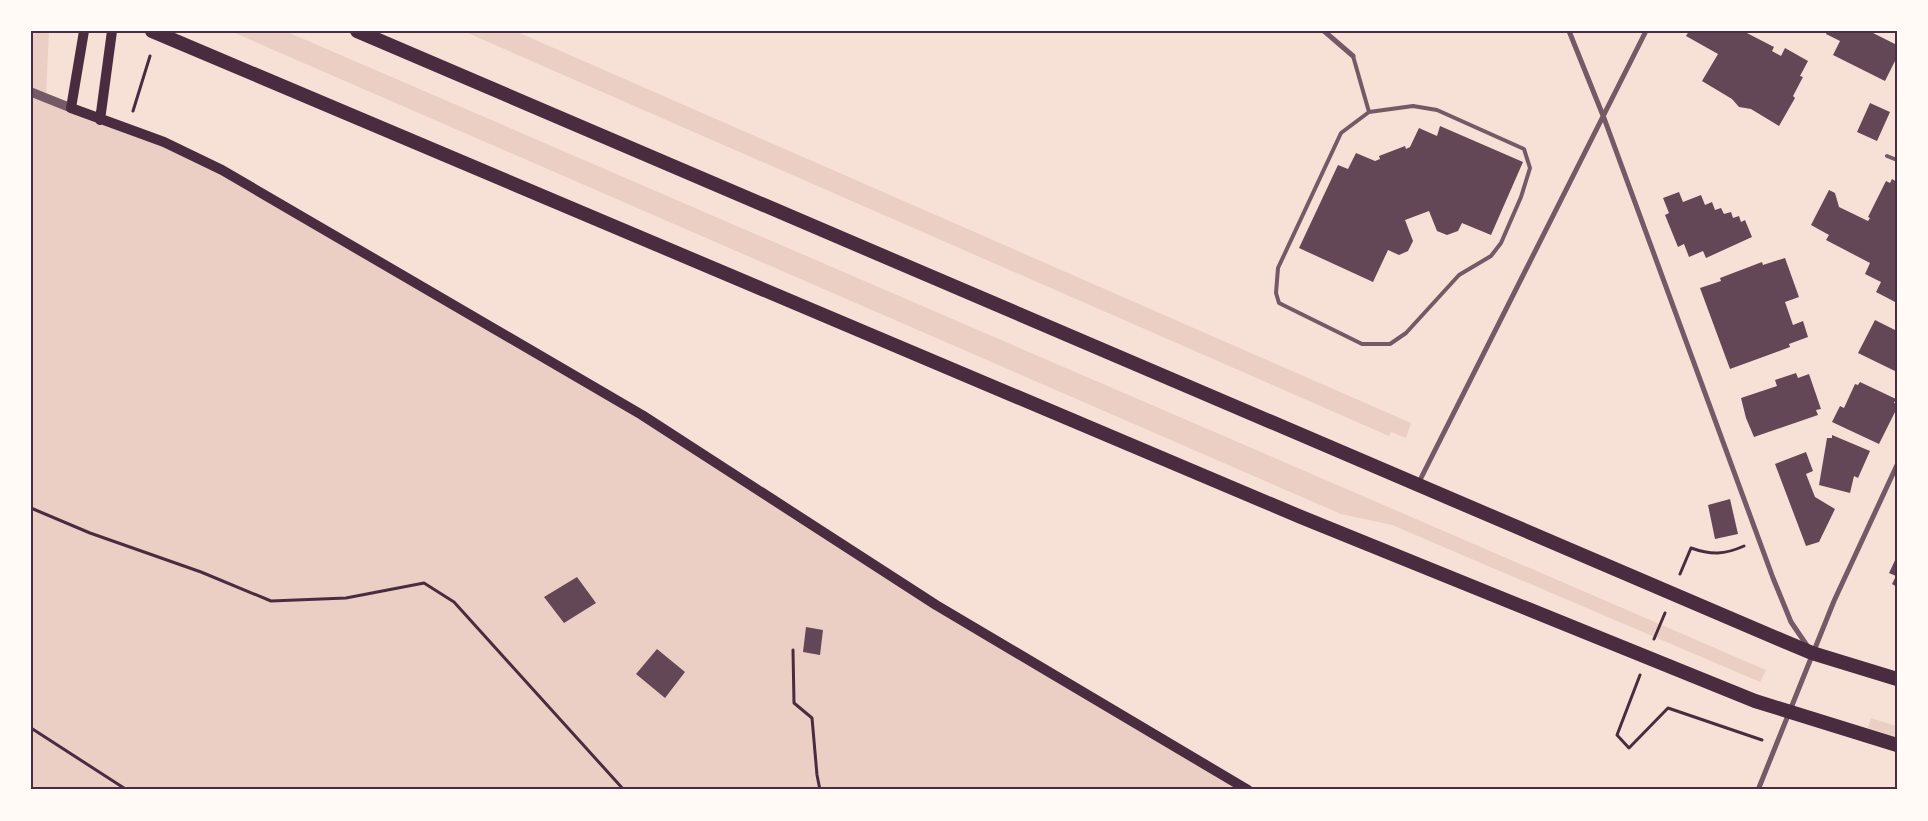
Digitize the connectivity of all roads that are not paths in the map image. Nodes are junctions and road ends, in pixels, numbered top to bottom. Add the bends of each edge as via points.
1 (84, 31) edge
2 (112, 31) edge
3 (152, 31) edge
4 (357, 31) edge
5 (1324, 31) edge
6 (1569, 31) edge
7 (1646, 31) edge
8 (1353, 56) joint
9 (31, 92) edge
10 (71, 108) junction
11 (1369, 112) junction
12 (1604, 118) junction
13 (100, 120) junction
14 (1886, 156) dead end
15 (1897, 160) edge
16 (1897, 465) edge
17 (1417, 486) junction
18 (1812, 653) junction
19 (1897, 679) edge
20 (1790, 712) junction
21 (1897, 745) edge
22 (1248, 790) edge
23 (1758, 790) edge

1 - 10 main road
2 - 13 main road
3 - 20 highway via 1301,517 1755,701
4 - 17 highway
5 - 8 street
6 - 12 street
7 - 12 street
8 - 11 lane
9 - 10 street
10 - 13 main road
11 - 11 lane via 1341,133 1278,268 1276,293 1278,303 1362,344 1390,344 1406,334 1459,275 1491,256 1501,243 1530,168 1524,148 1437,110 1413,106
12 - 17 street
12 - 18 street via 1758,540 1791,622
13 - 22 main road via 164,142 222,170 625,405 936,605
14 - 15 lane
16 - 18 street
17 - 18 highway
18 - 19 highway
18 - 20 street
20 - 21 highway
20 - 23 street

